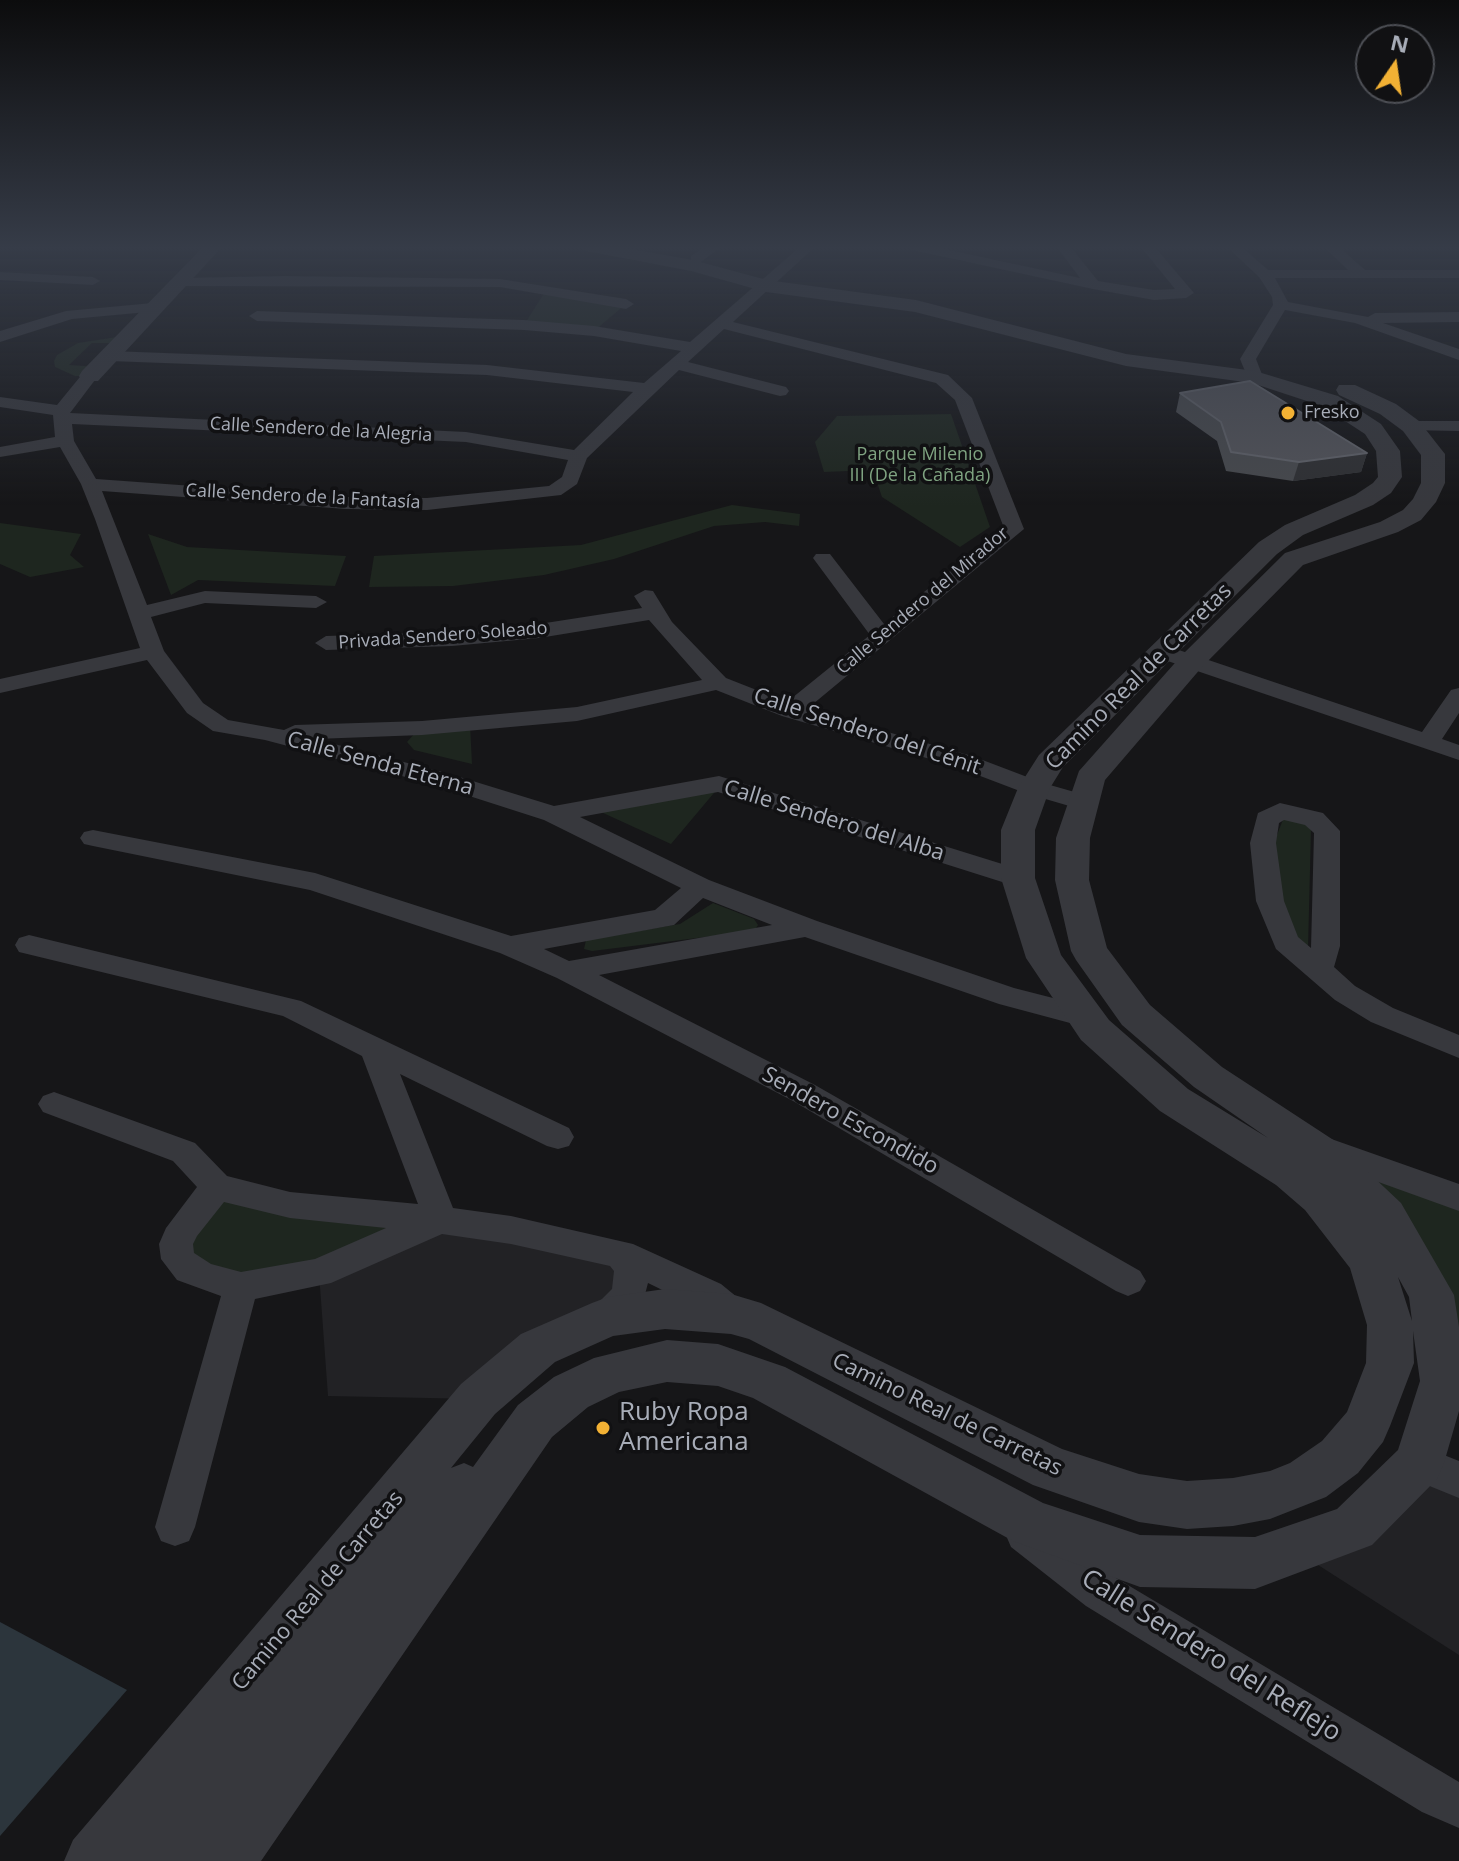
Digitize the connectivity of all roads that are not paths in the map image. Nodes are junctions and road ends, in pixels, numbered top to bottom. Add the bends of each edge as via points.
1 (131, 333) edge
2 (605, 333) edge
3 (713, 333) edge
4 (758, 333) edge
5 (1020, 333) edge
6 (1268, 333) edge
7 (1397, 333) edge
8 (695, 348) junction
9 (1459, 355) edge
10 (110, 356) junction
11 (676, 364) junction
12 (1252, 368) junction
13 (90, 376) joint
14 (648, 389) junction
15 (780, 391) dead end
16 (0, 402) edge
17 (1352, 402) junction
18 (62, 414) junction
19 (1459, 426) edge
20 (1417, 433) junction
21 (1459, 440) edge
22 (65, 441) junction
23 (0, 452) edge
24 (578, 456) junction
25 (1390, 476) junction
26 (1433, 483) junction
27 (90, 484) junction
28 (1367, 498) junction
29 (1419, 508) junction
30 (823, 558) dead end
31 (316, 602) dead end
32 (649, 605) joint
33 (139, 613) junction
34 (882, 636) junction
35 (326, 643) dead end
36 (153, 652) junction
37 (1176, 656) junction
38 (718, 683) junction
39 (0, 686) edge
40 (1459, 695) edge
41 (790, 711) junction
42 (266, 733) junction
43 (1428, 742) junction
44 (1459, 753) edge
45 (1042, 775) junction
46 (1083, 801) junction
47 (553, 814) junction
48 (1022, 821) junction
49 (93, 838) dead end
50 (1018, 878) junction
51 (699, 886) junction
52 (807, 928) junction
53 (29, 945) dead end
54 (510, 946) junction
55 (1319, 969) junction
56 (567, 971) junction
57 (1085, 1016) junction
58 (1459, 1047) edge
59 (376, 1051) junction
60 (54, 1104) dead end
61 (558, 1137) dead end
62 (1309, 1144) junction
63 (217, 1187) junction
64 (1459, 1198) edge
65 (441, 1220) junction
66 (621, 1254) junction
67 (1128, 1281) dead end
68 (241, 1287) junction
69 (731, 1314) junction
70 (608, 1317) junction
71 (1452, 1375) edge
72 (515, 1436) junction
73 (1439, 1472) edge
74 (973, 1493) junction
75 (175, 1527) dead end
76 (1459, 1805) edge
77 (94, 1861) edge
78 (158, 1861) edge
79 (225, 1861) edge

1 - 10 street
2 - 8 street
3 - 8 street
4 - 34 street, Calle Sendero del Mirador via 942,379 963,398 1014,529
5 - 12 street via 1126,360
6 - 12 street
7 - 9 street
8 - 11 street
10 - 13 street
10 - 14 street via 487,370
11 - 14 street
11 - 15 street
12 - 17 street
13 - 18 street
14 - 24 street
16 - 18 street, Calle Sendero de la Alegria
17 - 20 street
17 - 25 street via 1388,451
18 - 22 street, Calle Senda Eterna
18 - 24 street, Calle Sendero de la Alegria via 466,437
19 - 20 street
20 - 21 street
20 - 26 street via 1434,456
22 - 23 street
22 - 27 street, Calle Senda Eterna
24 - 27 street, Calle Sendero de la Fantasía via 563,488 427,504
25 - 26 street via 1400,488 1411,490
25 - 28 street, Camino Real de Carretas
26 - 29 street
27 - 33 street, Calle Senda Eterna
28 - 29 street via 1396,493
28 - 37 street, Camino Real de Carretas via 1294,530 1268,548
29 - 37 street, Camino Real de Carretas via 1363,538 1294,559
30 - 34 street
31 - 33 street via 205,597
32 - 35 street, Privada Sendero Soleado via 481,636
32 - 38 street, Calle Sendero del Cénit
33 - 36 street, Calle Senda Eterna
34 - 41 street, Calle Sendero del Mirador
36 - 39 street
36 - 42 street, Calle Senda Eterna via 195,708 221,726
37 - 43 street
37 - 45 street, Camino Real de Carretas
37 - 46 street, Camino Real de Carretas
38 - 41 street, Calle Sendero del Cénit
38 - 42 street via 577,714 422,728
40 - 43 street
41 - 45 street, Calle Sendero del Cénit via 963,761
42 - 47 street, Calle Senda Eterna
43 - 44 street
45 - 46 street
45 - 48 street, Camino Real de Carretas
46 - 48 street via 1064,811 1045,809
46 - 62 street via 1073,838 1072,880 1089,951 1136,1015 1208,1077
47 - 50 street, Calle Sendero del Alba via 719,784
47 - 51 street, Calle Senda Eterna
48 - 50 street, Camino Real de Carretas
49 - 54 street, Sendero Escondido via 315,882
50 - 57 street, Camino Real de Carretas via 1044,958
51 - 52 street, Calle Senda Eterna
51 - 54 street via 664,918
52 - 56 street
52 - 57 street, Calle Senda Eterna via 1009,997
53 - 59 street via 291,1008
54 - 56 street, Sendero Escondido
55 - 55 street via 1326,946 1327,831 1314,819 1280,811 1267,819 1264,837 1270,901 1286,942
55 - 58 street via 1345,993 1382,1015
56 - 67 street, Sendero Escondido via 804,1093
57 - 69 street, Camino Real de Carretas via 1174,1100 1291,1173 1320,1198 1370,1260 1390,1325 1390,1363 1366,1426 1340,1457 1308,1480 1270,1495 1187,1505 1139,1498 1051,1469 761,1323
59 - 61 street
59 - 65 street
60 - 63 street via 184,1152
62 - 64 street
62 - 71 street via 1386,1215 1431,1295
63 - 65 street via 290,1205
63 - 68 street via 183,1228 176,1244 178,1259 203,1277
65 - 66 street
65 - 68 street via 319,1273
66 - 69 street via 708,1295
66 - 70 street via 632,1267 629,1295
68 - 75 street
69 - 70 street, Camino Real de Carretas via 665,1309
70 - 77 street, Camino Real de Carretas via 538,1348 478,1399
71 - 73 street
72 - 74 street via 571,1392 611,1373 667,1361 718,1365 768,1382
72 - 78 street
72 - 79 street
73 - 74 street via 1354,1528 1255,1563 1140,1561 1031,1524
74 - 76 street, Calle Sendero del Reflejo via 1101,1592

